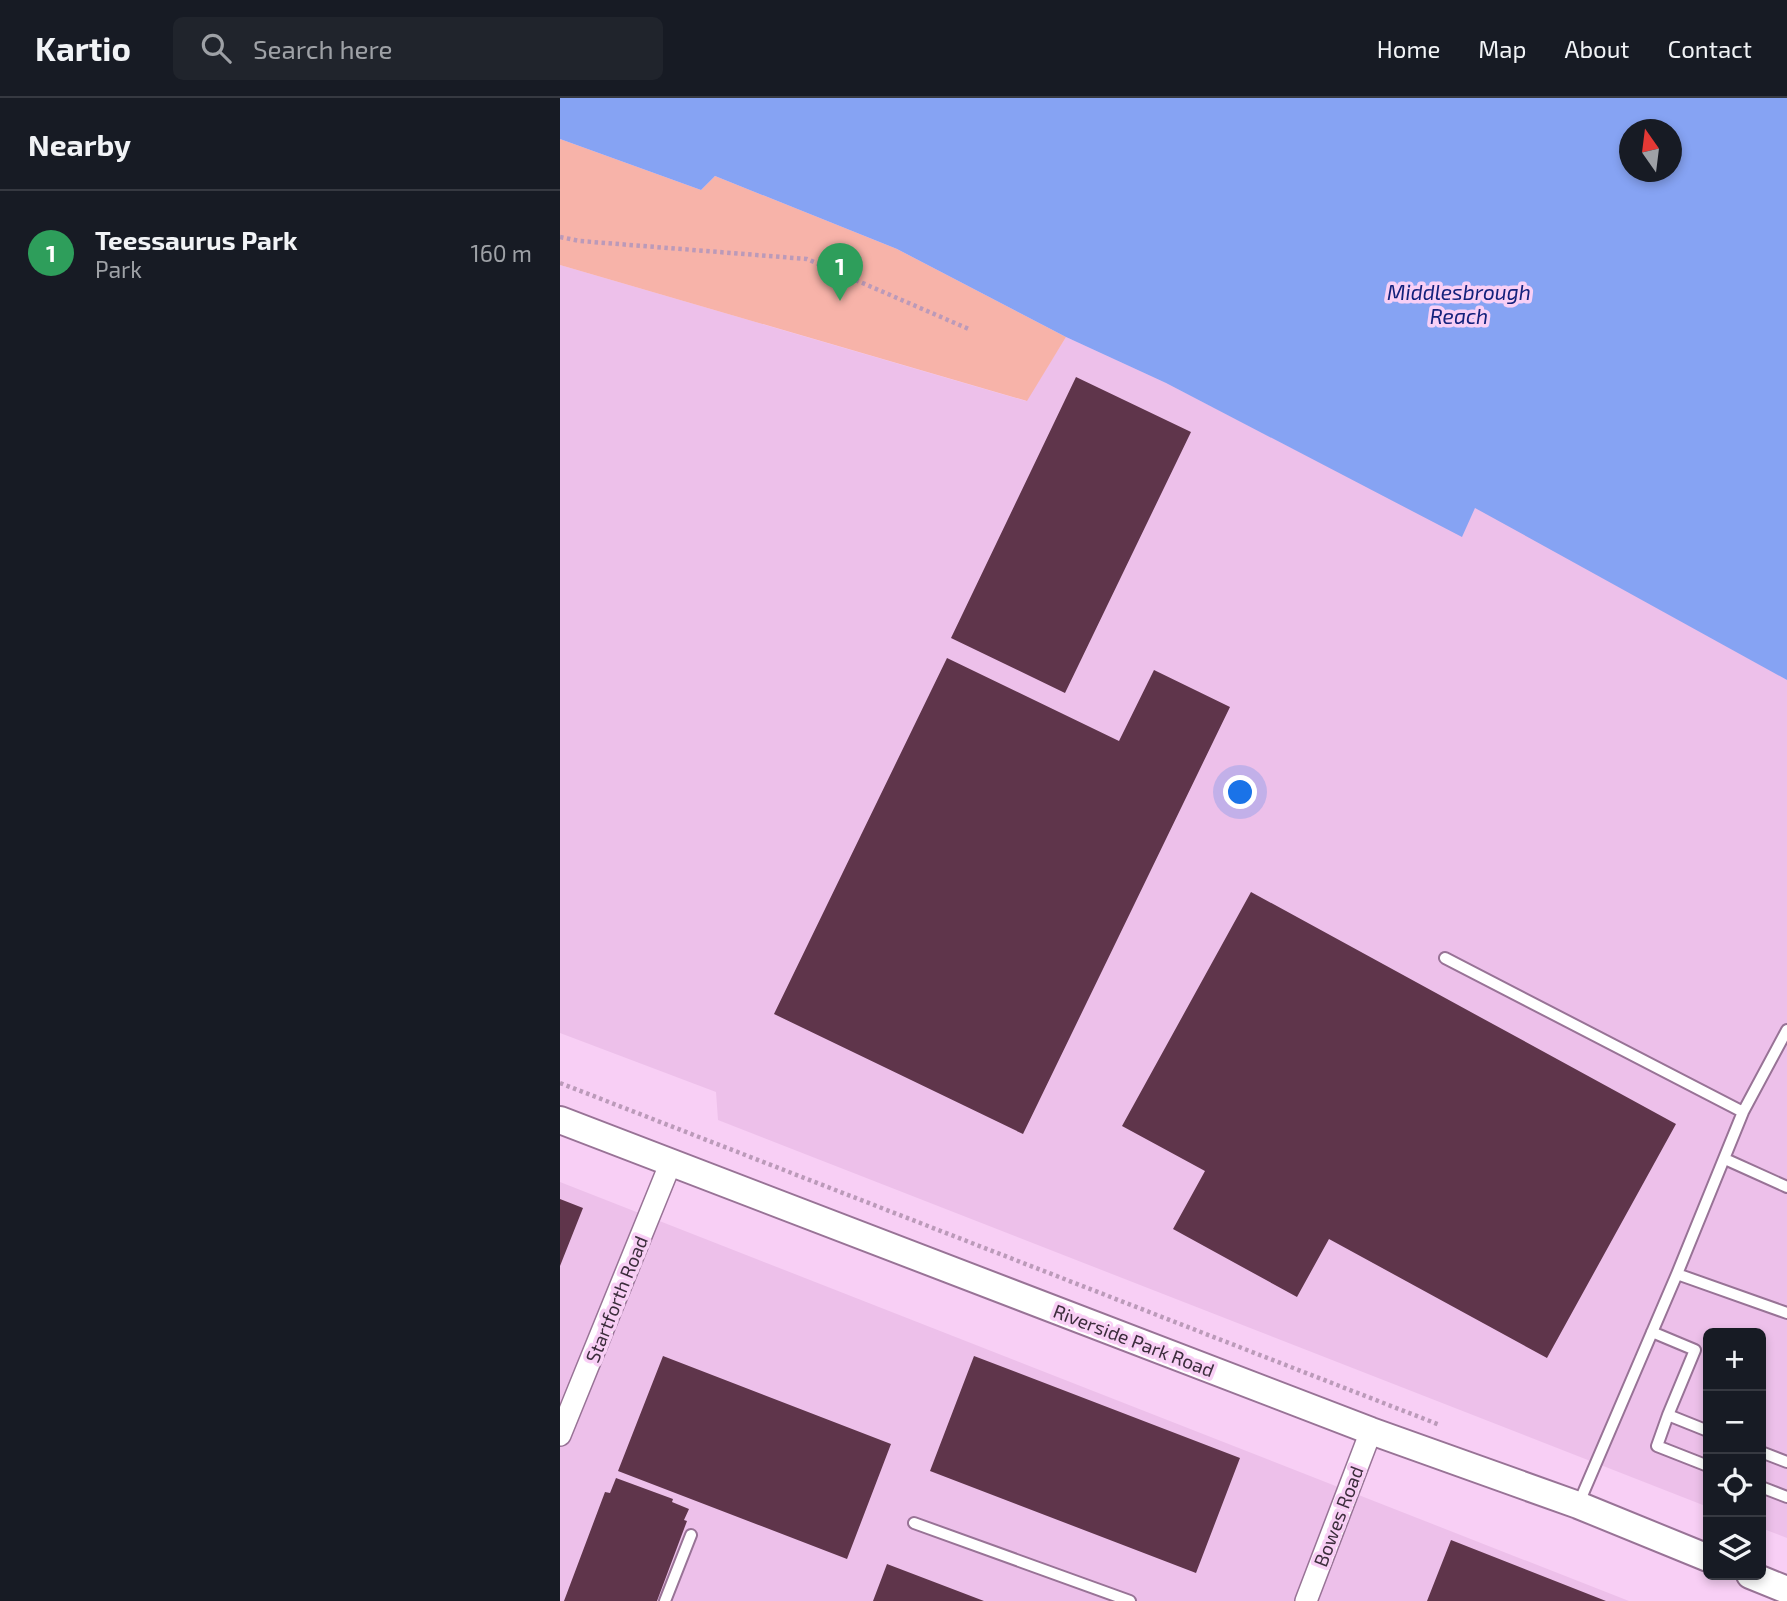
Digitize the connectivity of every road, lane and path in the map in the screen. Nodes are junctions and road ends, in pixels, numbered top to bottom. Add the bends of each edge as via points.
1 (560, 237) edge
2 (971, 330) dead end
3 (1445, 958) dead end
4 (1787, 1030) edge
5 (560, 1083) edge
6 (1743, 1112) junction
7 (560, 1120) edge
8 (1725, 1159) junction
9 (671, 1163) junction
10 (1787, 1187) edge
11 (1677, 1274) junction
12 (1787, 1313) edge
13 (1653, 1332) junction
14 (1668, 1415) junction
15 (1703, 1429) edge
16 (1453, 1430) dead end
17 (1371, 1431) junction
18 (560, 1436) edge
19 (1766, 1454) edge
20 (1787, 1462) edge
21 (1703, 1464) edge
22 (1766, 1489) edge
23 (1787, 1497) edge
24 (1578, 1505) junction
25 (914, 1523) dead end
26 (691, 1535) dead end
27 (1703, 1556) edge
28 (1762, 1580) edge
29 (1787, 1590) edge
30 (665, 1601) edge
31 (1130, 1601) edge
32 (1306, 1601) edge

1 - 2 path via 807,259
3 - 6 lane
4 - 6 lane
5 - 16 path
6 - 8 lane
7 - 9 street, Riverside Park Road
8 - 10 lane
8 - 11 lane
9 - 17 street, Riverside Park Road
9 - 18 street, Startforth Road
11 - 12 lane
11 - 13 lane
13 - 14 lane via 1695,1350
13 - 24 lane
14 - 15 lane
14 - 21 lane via 1657,1446
17 - 24 street, Riverside Park Road
17 - 32 street, Bowes Road
19 - 20 lane
22 - 23 lane
24 - 27 street, Riverside Park Road
25 - 31 lane
26 - 30 lane
28 - 29 street

